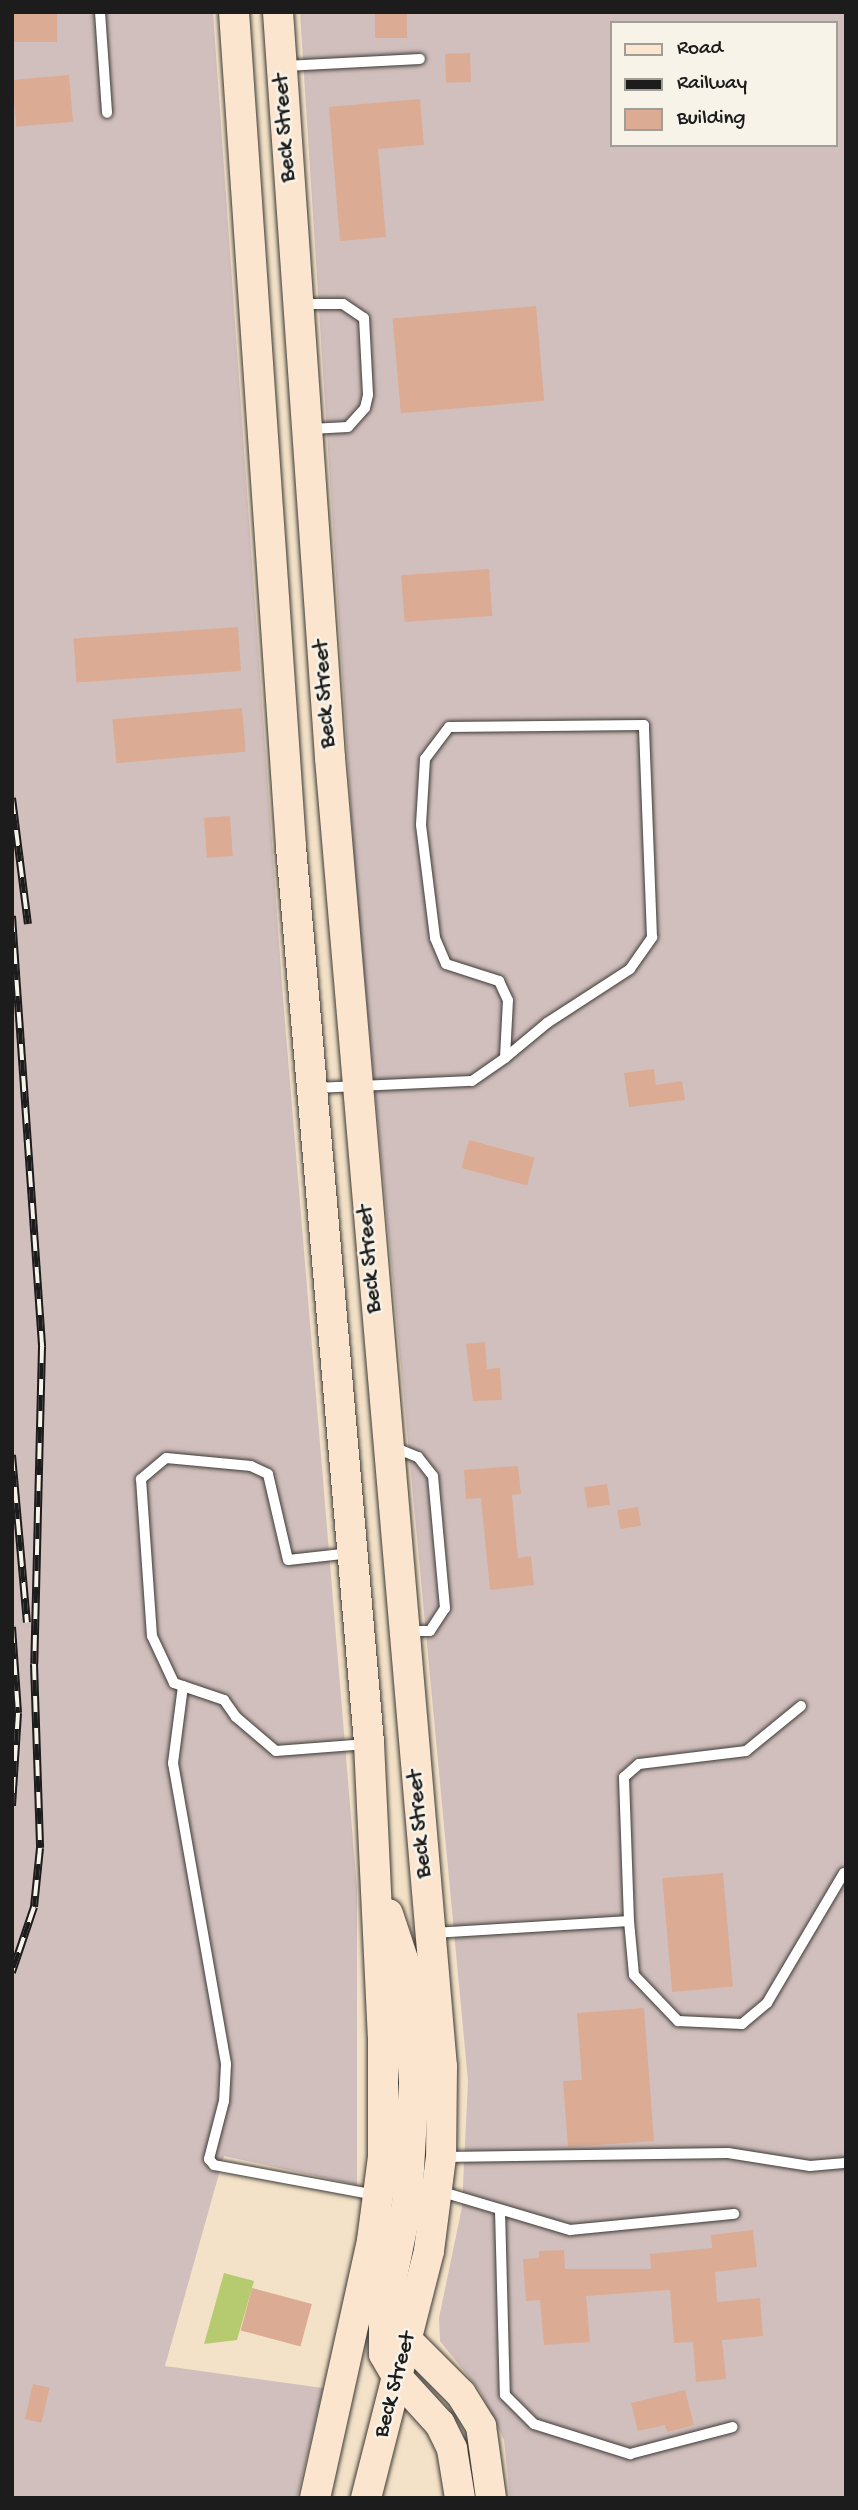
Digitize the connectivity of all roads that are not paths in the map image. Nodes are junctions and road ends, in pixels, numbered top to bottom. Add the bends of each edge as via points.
1 (100, 12) edge
2 (234, 12) edge
3 (278, 12) edge
4 (420, 59) dead end
5 (282, 66) junction
6 (107, 113) dead end
7 (299, 304) junction
8 (307, 429) junction
9 (506, 1058) junction
10 (357, 1086) junction
11 (312, 1088) junction
12 (387, 1445) junction
13 (354, 1552) junction
14 (404, 1631) junction
15 (183, 1686) junction
16 (802, 1706) dead end
17 (369, 1743) junction
18 (844, 1873) dead end
19 (377, 1881) junction
20 (629, 1922) junction
21 (431, 1934) junction
22 (441, 2157) junction
23 (846, 2163) edge
24 (439, 2191) junction
25 (379, 2195) junction
26 (500, 2210) junction
27 (734, 2214) dead end
28 (408, 2341) junction
29 (398, 2378) junction
30 (733, 2427) dead end
31 (315, 2498) edge
32 (366, 2498) edge
33 (460, 2498) edge
34 (491, 2498) edge

1 - 6 lane
2 - 11 main road, Beck Street
3 - 5 main road, Beck Street
4 - 5 lane
5 - 7 main road, Beck Street
7 - 8 main road, Beck Street
7 - 8 lane via 343,304 364,318 365,408 344,429
8 - 10 main road, Beck Street
9 - 9 lane via 558,1016 630,969 652,937 644,725 449,727 425,759 421,825 435,938 446,964 499,981 508,1000
9 - 10 lane via 472,1081
10 - 11 lane
10 - 12 main road, Beck Street
11 - 13 main road, Beck Street
12 - 14 main road, Beck Street
12 - 14 lane via 418,1457 433,1475 444,1608 430,1631
13 - 15 lane via 288,1560 268,1474 223,1461 166,1458 141,1479 147,1571 152,1636 174,1683
13 - 17 main road, Beck Street
14 - 21 main road, Beck Street
15 - 17 lane via 224,1700 236,1717 276,1751
15 - 25 lane via 173,1763 226,2064 225,2101 209,2160 214,2165
16 - 20 lane via 746,1751 639,1764 624,1777
17 - 19 main road, Beck Street
18 - 20 lane via 767,2003 742,2024 678,2021 634,1975
19 - 25 main road, Beck Street via 384,2077
19 - 29 main road via 407,1970 413,2043 407,2204 382,2335 384,2354
20 - 21 lane
21 - 22 main road, Beck Street via 442,2066
22 - 23 lane via 728,2153 810,2166
22 - 24 main road, Beck Street
24 - 26 lane
24 - 28 main road, Beck Street
25 - 31 main road, Beck Street
26 - 27 lane via 570,2230
26 - 30 lane via 505,2395 534,2424 630,2454
28 - 29 main road, Beck Street
28 - 34 main road via 461,2394 481,2426
29 - 32 main road, Beck Street
29 - 33 main road via 440,2424 452,2449

